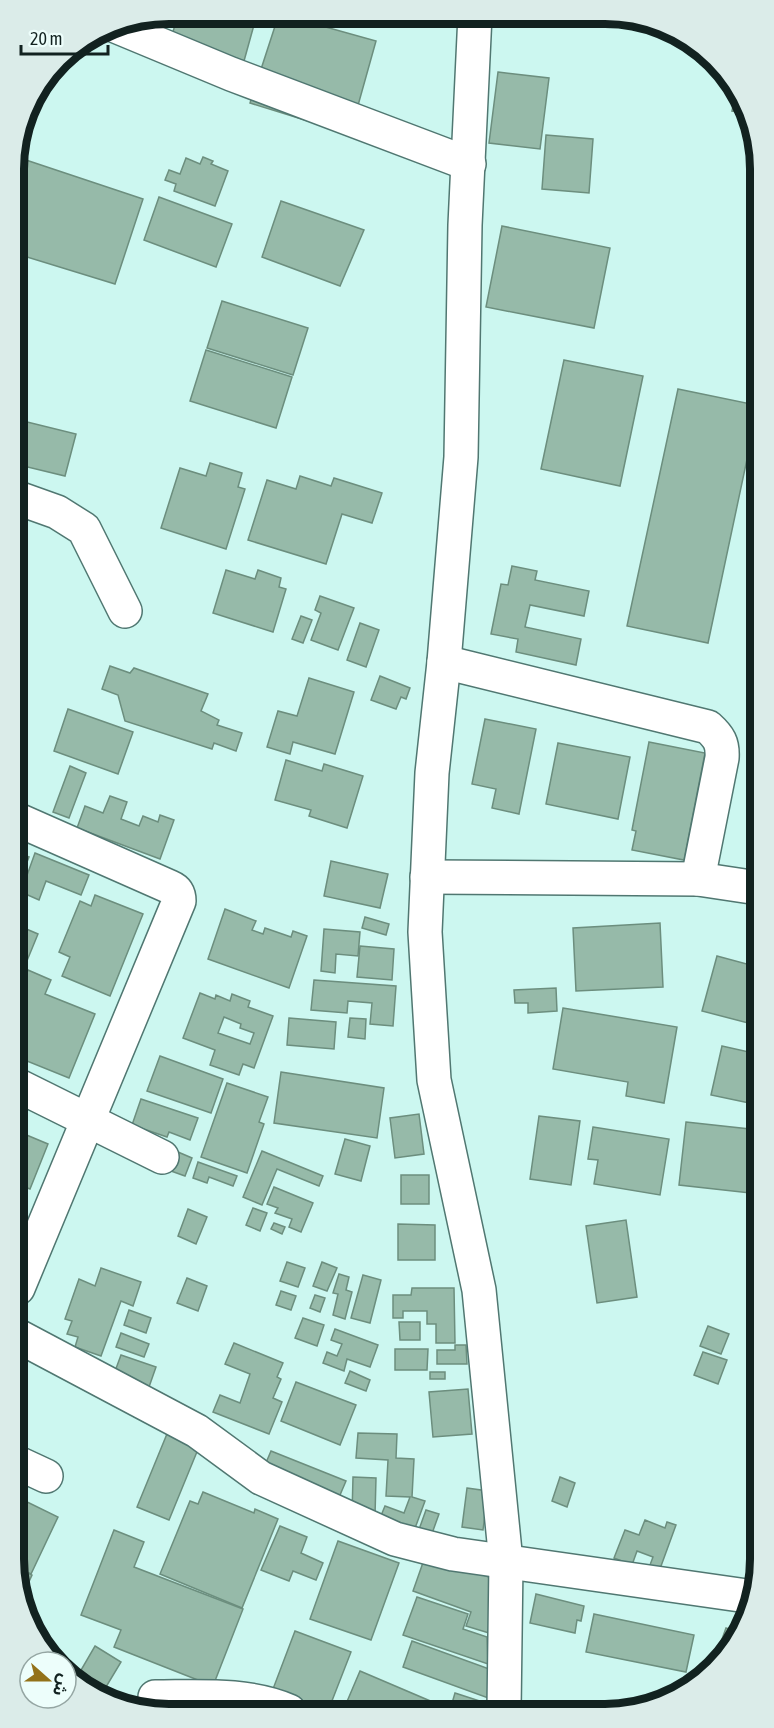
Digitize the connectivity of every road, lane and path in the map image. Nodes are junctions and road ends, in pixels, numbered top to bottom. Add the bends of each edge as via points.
1 (475, 24) edge
2 (127, 31) edge
3 (469, 164) junction
4 (24, 499) edge
5 (125, 611) dead end
6 (444, 662) junction
7 (24, 823) edge
8 (427, 878) junction
9 (698, 879) junction
10 (750, 887) edge
11 (24, 1088) edge
12 (89, 1120) junction
13 (162, 1157) dead end
14 (24, 1274) edge
15 (24, 1339) edge
16 (506, 1562) junction
17 (745, 1596) edge
18 (155, 1697) dead end
19 (266, 1704) edge
20 (504, 1704) edge

1 - 3 street
2 - 3 street
3 - 6 street via 460,457
4 - 5 street via 57,512 84,529
6 - 8 street via 432,773
6 - 9 street via 708,728 716,734 723,744 722,758
7 - 12 street via 170,887 179,896
8 - 9 street
8 - 16 street via 425,932 434,1080 479,1290
9 - 10 street
11 - 12 street
12 - 13 street
12 - 14 street
15 - 16 street via 197,1431 261,1478 395,1539
16 - 17 street
16 - 20 street
18 - 19 street via 225,1697

